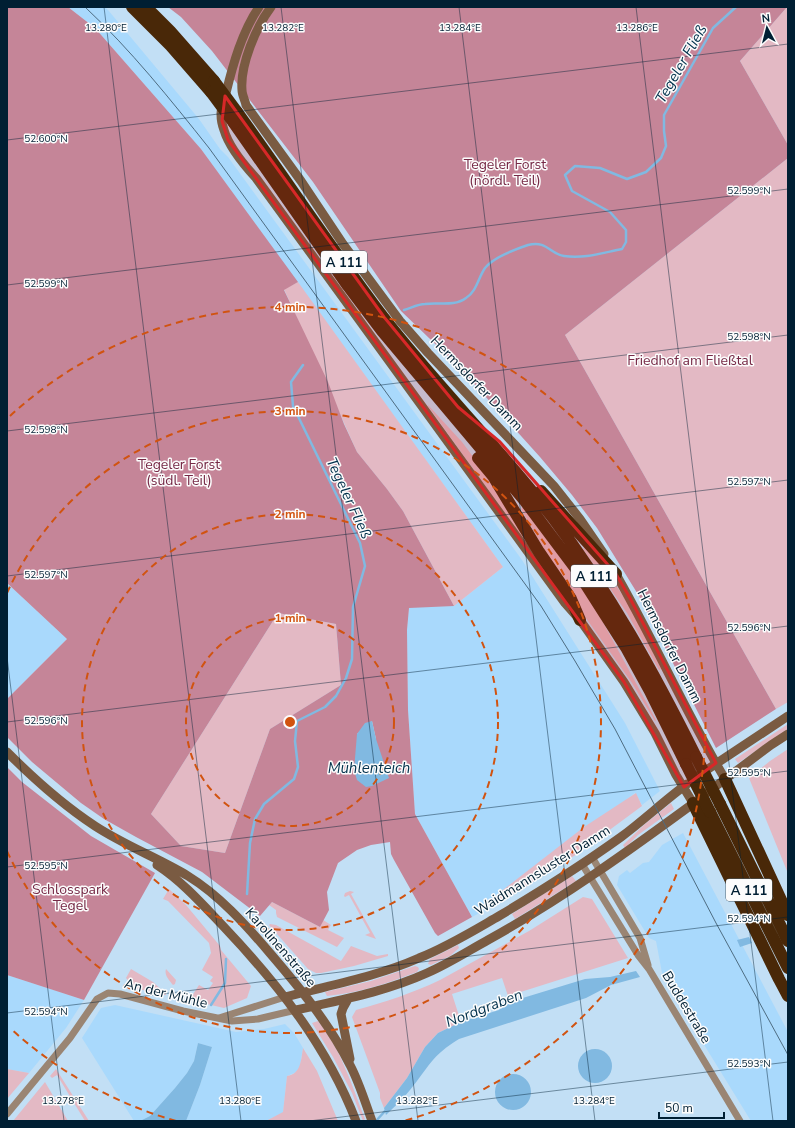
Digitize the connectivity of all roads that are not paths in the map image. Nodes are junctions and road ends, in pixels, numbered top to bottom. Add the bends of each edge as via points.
1 (132, 7) edge
2 (146, 7) edge
3 (259, 7) edge
4 (271, 7) edge
5 (212, 87) junction
6 (236, 117) junction
7 (398, 352) junction
8 (465, 414) junction
9 (616, 574) junction
10 (580, 620) junction
11 (788, 716) edge
12 (788, 734) edge
13 (7, 752) edge
14 (691, 760) junction
15 (716, 763) junction
16 (725, 779) junction
17 (684, 786) junction
18 (693, 803) junction
19 (116, 838) junction
20 (592, 857) junction
21 (582, 864) junction
22 (600, 871) junction
23 (590, 878) junction
24 (788, 914) edge
25 (788, 941) edge
26 (788, 968) edge
27 (649, 969) junction
28 (302, 992) junction
29 (788, 996) edge
30 (285, 997) junction
31 (348, 999) junction
32 (313, 1007) junction
33 (296, 1010) junction
34 (217, 1019) junction
35 (351, 1066) junction
36 (7, 1114) edge
37 (371, 1118) edge
38 (356, 1121) edge
39 (740, 1121) edge

1 - 5 highway, A 111
2 - 5 highway, A 111 via 170,32
3 - 10 main road via 242,43 221,113 228,140 565,603
4 - 9 main road, Hermsdorfer Damm via 257,30 243,72 242,92 246,105 383,300 428,353 554,486 580,519
5 - 6 highway, A 111, bridge
6 - 7 highway, A 111 via 348,286
6 - 8 highway, A 111 via 384,317
7 - 10 highway via 493,476 543,559 571,599
7 - 14 highway, A 111 via 520,495 576,569
8 - 9 highway via 500,442
8 - 14 highway, A 111 via 548,511 588,566 642,653
9 - 15 main road, Hermsdorfer Damm
10 - 17 main road via 636,701
11 - 15 main road, Waidmannsluster Damm
12 - 16 main road
13 - 19 main road, Karolinenstraße via 60,800
14 - 25 highway, A 111, bridge via 720,804
14 - 26 highway, A 111, bridge via 710,812
15 - 16 main road, Hermsdorfer Damm
15 - 17 main road, Waidmannsluster Damm
16 - 18 main road
16 - 24 highway
17 - 18 main road
17 - 20 main road, Waidmannsluster Damm
18 - 22 main road
18 - 29 highway
19 - 28 main road, Karolinenstraße via 188,876 209,891 250,930
19 - 30 main road, Karolinenstraße via 177,879 243,947
20 - 21 main road, Waidmannsluster Damm
20 - 22 street, Buddestraße
21 - 23 street, Buddestraße
21 - 28 main road, Waidmannsluster Damm via 484,924 420,958 369,976
22 - 23 main road
22 - 27 street, Buddestraße via 640,938
23 - 27 street, Buddestraße
23 - 31 main road via 515,925 443,965 410,980
27 - 39 street, Buddestraße
28 - 30 main road, Waidmannsluster Damm
28 - 32 main road, Karolinenstraße
30 - 33 main road, Karolinenstraße
30 - 34 street, An der Mühle
31 - 32 main road
31 - 35 main road via 341,1014
32 - 33 main road
32 - 35 main road, Karolinenstraße
33 - 34 street, An der Mühle via 245,1020
33 - 38 main road, Karolinenstraße via 326,1058
34 - 36 street, An der Mühle via 108,993 97,999 70,1038
35 - 37 main road, Karolinenstraße

